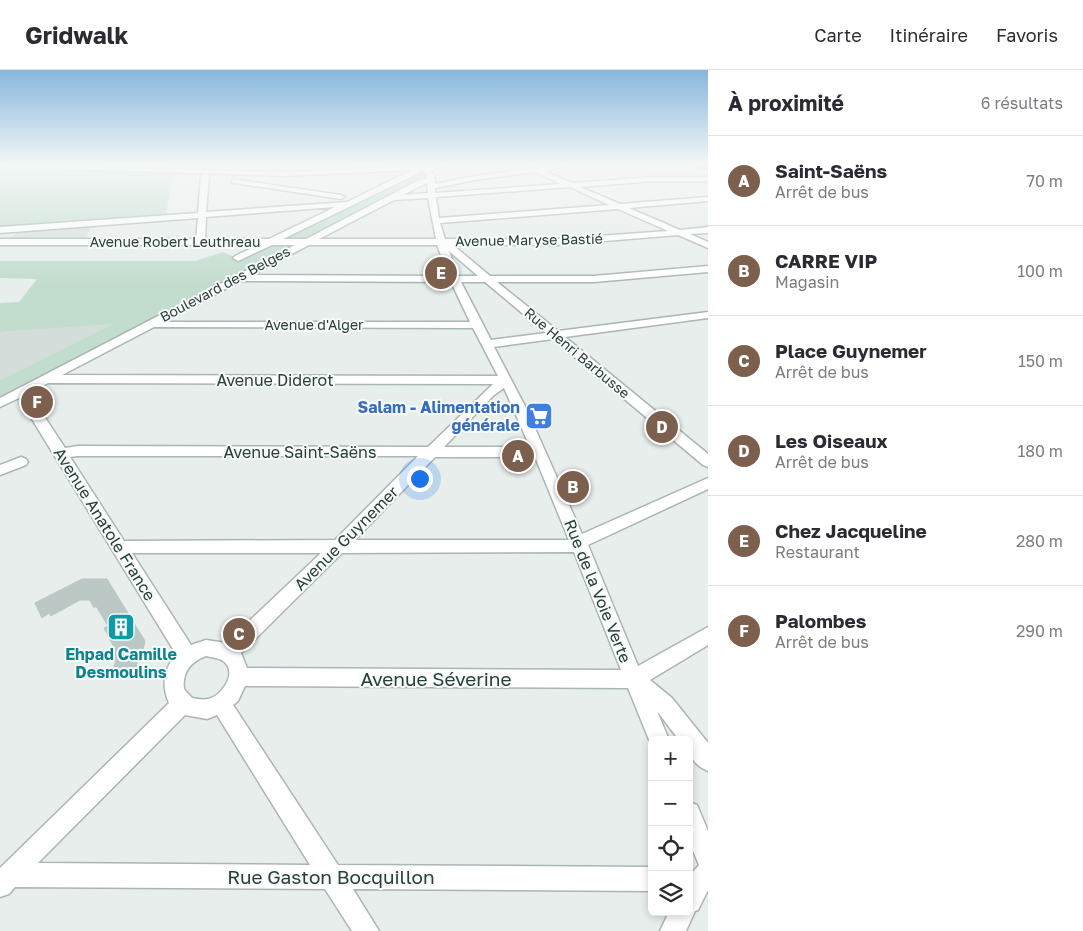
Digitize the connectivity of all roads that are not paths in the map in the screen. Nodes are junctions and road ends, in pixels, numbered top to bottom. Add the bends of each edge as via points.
1 (203, 205) edge
2 (331, 205) edge
3 (346, 205) edge
4 (377, 205) edge
5 (433, 205) edge
6 (630, 205) edge
7 (620, 206) junction
8 (202, 214) junction
9 (435, 221) junction
10 (15, 229) junction
11 (0, 230) edge
12 (708, 230) edge
13 (683, 232) junction
14 (0, 242) edge
15 (200, 242) junction
16 (271, 242) junction
17 (307, 242) junction
18 (444, 242) junction
19 (708, 245) edge
20 (238, 258) dead end
21 (708, 269) edge
22 (238, 278) junction
23 (489, 279) junction
24 (453, 280) junction
25 (708, 315) edge
26 (152, 323) junction
27 (477, 324) junction
28 (556, 335) junction
29 (488, 344) junction
30 (44, 379) junction
31 (506, 380) junction
32 (22, 392) junction
33 (0, 404) edge
34 (431, 452) junction
35 (539, 452) junction
36 (60, 454) junction
37 (20, 462) dead end
38 (708, 462) edge
39 (0, 470) edge
40 (708, 484) edge
41 (580, 544) junction
42 (121, 547) junction
43 (338, 547) junction
44 (708, 635) edge
45 (229, 653) junction
46 (188, 656) junction
47 (239, 678) junction
48 (634, 679) junction
49 (182, 704) junction
50 (221, 704) junction
51 (657, 736) edge
52 (708, 760) edge
53 (692, 826) edge
54 (702, 872) edge
55 (332, 877) junction
56 (648, 878) edge
57 (5, 880) edge
58 (693, 892) edge
59 (681, 916) edge
60 (366, 931) edge
61 (673, 931) edge

1 - 8 street
2 - 8 street
3 - 16 street, Boulevard des Belges
4 - 17 street, Boulevard des Belges
5 - 9 street, Rue de la Voie Verte
6 - 7 street
7 - 9 street
7 - 13 street
8 - 10 street
8 - 15 street
9 - 18 street, Rue de la Voie Verte
10 - 11 street
10 - 14 street
12 - 13 street, Avenue Maryse Bastié
13 - 18 street, Avenue Maryse Bastié via 556,242
13 - 19 street
14 - 15 street, Avenue Robert Leuthreau
15 - 16 street, Avenue Robert Leuthreau
16 - 17 street, Avenue Robert Leuthreau
16 - 20 street, Boulevard des Belges
17 - 18 street, Avenue Robert Leuthreau
17 - 22 street, Boulevard des Belges
18 - 23 street, Rue Henri Barbusse
18 - 24 street, Rue de la Voie Verte
21 - 23 street via 594,279
22 - 24 street
22 - 26 street, Boulevard des Belges
23 - 24 street
23 - 28 street, Rue Henri Barbusse
24 - 27 street, Rue de la Voie Verte
25 - 28 street
26 - 27 street, Avenue d'Alger
26 - 30 street, Boulevard des Belges
27 - 29 street, Rue de la Voie Verte
28 - 29 street
28 - 38 street, Rue Henri Barbusse
29 - 31 street, Rue de la Voie Verte
30 - 31 street, Avenue Diderot
30 - 32 street, Boulevard des Belges
31 - 34 street, Avenue Guynemer
31 - 35 street, Rue de la Voie Verte
32 - 33 street, Boulevard des Belges
32 - 36 street, Avenue Anatole France
34 - 35 street, Avenue Saint-Saëns
34 - 36 street, Avenue Saint-Saëns via 78,451
34 - 43 street, Avenue Guynemer
35 - 41 street, Rue de la Voie Verte
36 - 42 street, Avenue Anatole France
37 - 39 street
40 - 41 street
41 - 43 street
41 - 48 street, Rue de la Voie Verte
42 - 43 street
42 - 46 street, Avenue Anatole France
43 - 45 street, Avenue Guynemer
44 - 48 street
45 - 46 street via 206,648
45 - 47 street via 238,665
46 - 49 street via 175,673 173,683 174,693
47 - 48 street, Avenue Séverine
47 - 50 street via 233,692
48 - 51 street, Rue de la Voie Verte
48 - 52 street via 665,705
49 - 50 street via 200,710
49 - 57 street
50 - 55 street
53 - 54 street
54 - 58 street
55 - 56 street, Rue Gaston Bocquillon
55 - 57 street, Rue Gaston Bocquillon
55 - 60 street
59 - 61 street

